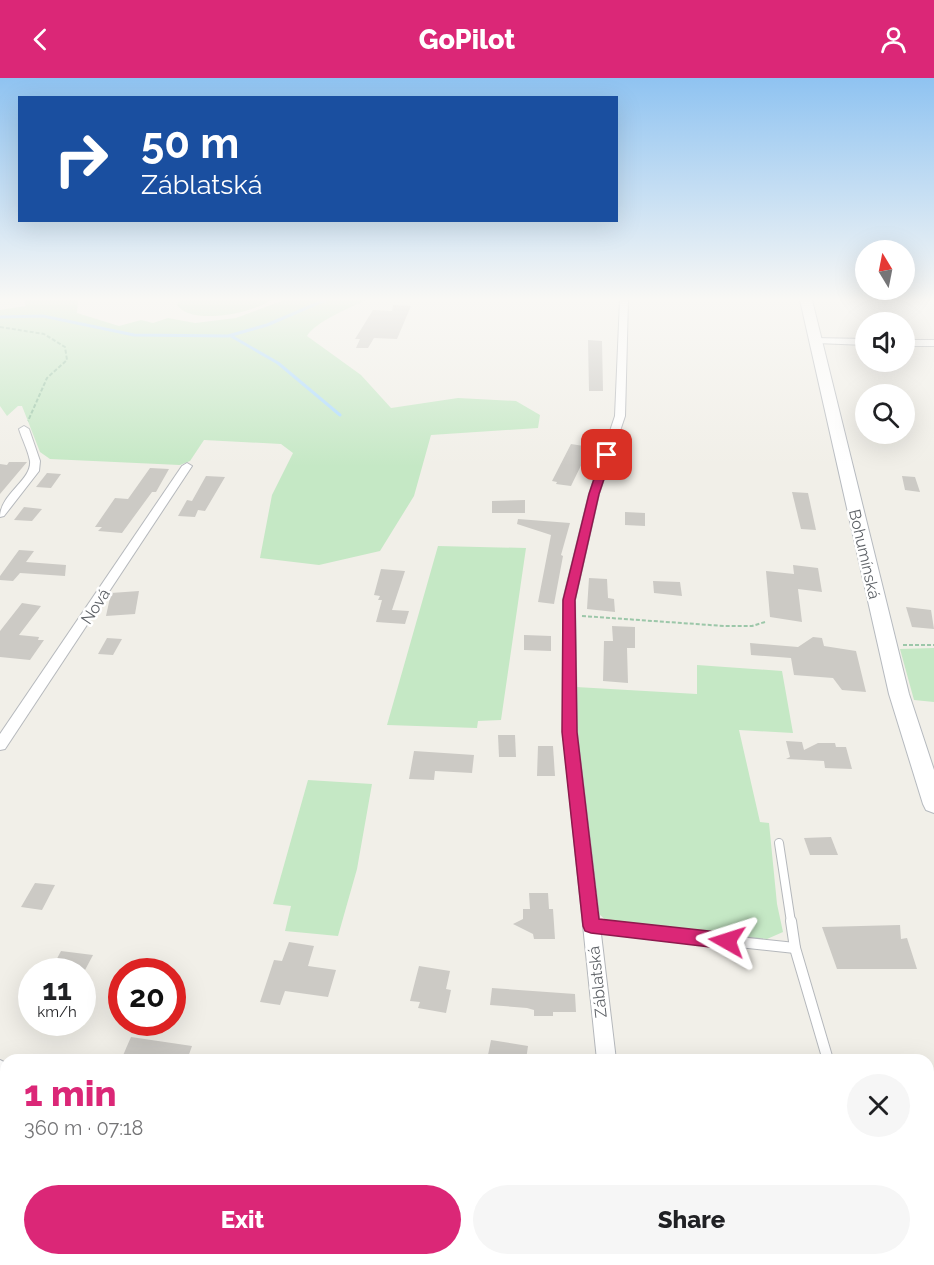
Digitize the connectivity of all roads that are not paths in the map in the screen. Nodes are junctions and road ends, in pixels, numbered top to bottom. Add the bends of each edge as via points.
1 (622, 355) edge
2 (820, 355) edge
3 (24, 429) road end
4 (187, 466) dead end
5 (0, 514) edge
6 (0, 745) edge
7 (934, 804) edge
8 (779, 843) dead end
9 (591, 926) junction
10 (795, 948) junction
11 (605, 1054) edge
12 (826, 1054) edge

1 - 9 street, Záblatská via 620,416 594,494 569,600 570,732
2 - 7 main road, Bohumínská via 899,694
3 - 5 street via 35,461 34,471
4 - 6 street, Nová
8 - 10 lane
9 - 10 lane
9 - 11 street, Záblatská
10 - 12 lane

